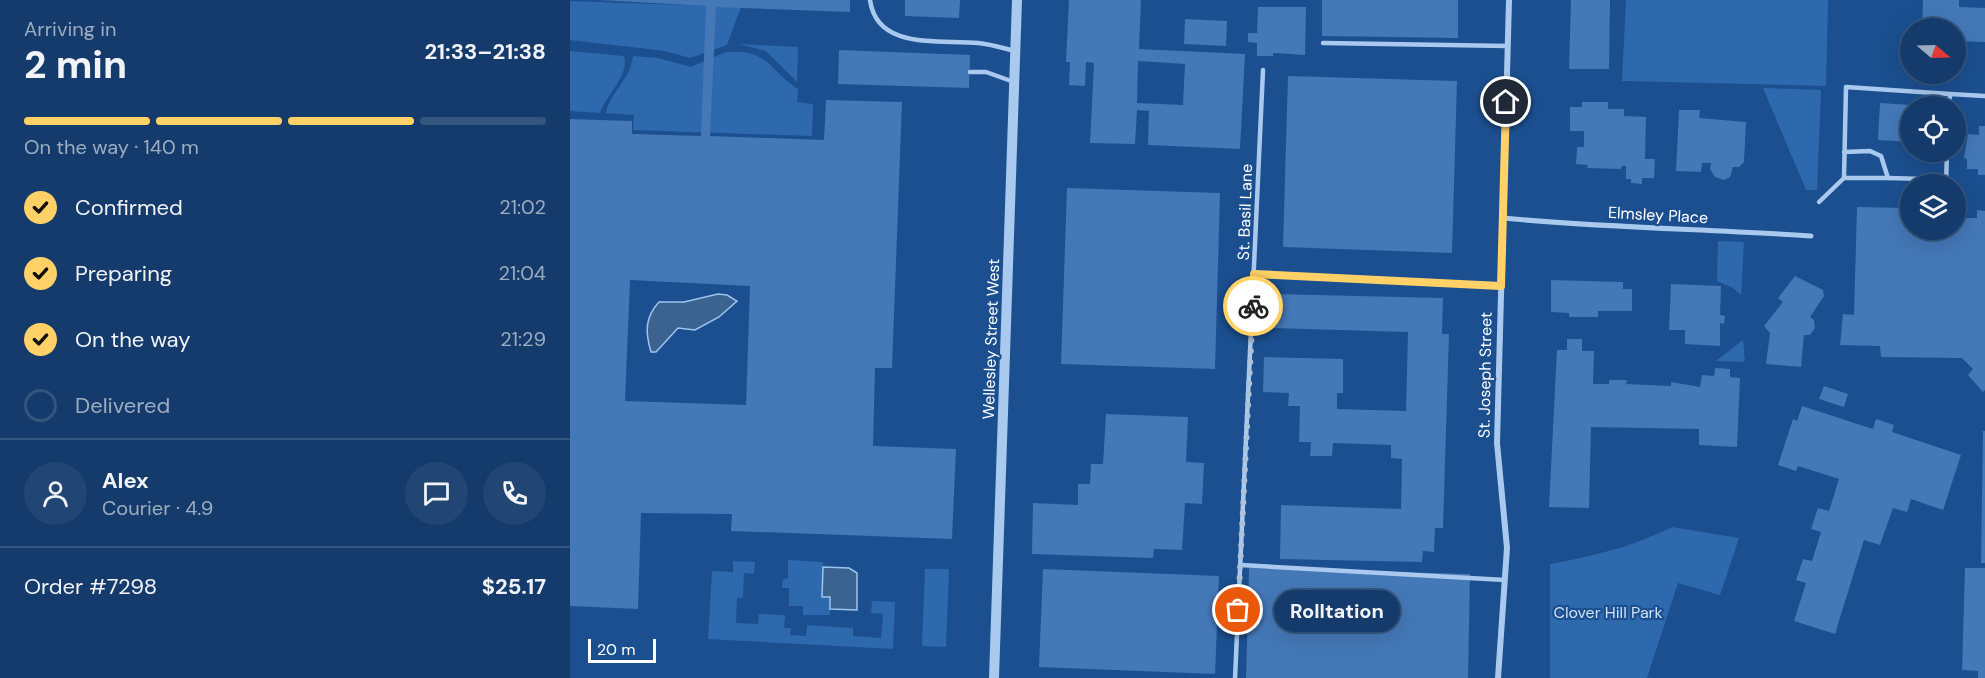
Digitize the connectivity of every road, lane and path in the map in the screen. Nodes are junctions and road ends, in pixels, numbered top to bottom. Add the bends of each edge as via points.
1 (870, 0) edge
2 (1017, 0) edge
3 (1509, 0) edge
4 (1323, 43) dead end
5 (1508, 46) junction
6 (1015, 51) junction
7 (1263, 70) dead end
8 (970, 72) dead end
9 (1014, 82) junction
10 (1950, 94) joint
11 (1984, 97) edge
12 (1844, 152) junction
13 (1844, 178) junction
14 (1888, 178) junction
15 (1900, 178) edge
16 (1819, 202) dead end
17 (1503, 218) junction
18 (1811, 236) dead end
19 (1254, 274) junction
20 (1501, 286) junction
21 (1241, 565) junction
22 (1505, 580) junction
23 (994, 678) edge
24 (1235, 678) edge
25 (1498, 678) edge

1 - 6 lane via 881,28 893,34 981,43
2 - 6 street, Wellesley Street West
3 - 5 street, St. Joseph Street
4 - 5 lane
5 - 17 street, St. Joseph Street
6 - 9 street, Wellesley Street West
7 - 19 lane, St. Basil Lane
8 - 9 lane via 986,72
9 - 23 street, Wellesley Street West
10 - 11 lane
10 - 12 lane via 1846,87
12 - 13 lane
12 - 14 lane via 1870,151 1881,156
13 - 14 lane
13 - 16 lane
14 - 15 lane
17 - 18 street, Elmsley Place
17 - 20 street, St. Joseph Street
19 - 20 lane
19 - 21 lane, St. Basil Lane
20 - 22 street, St. Joseph Street via 1497,443 1507,548
21 - 22 lane
21 - 24 lane, St. Basil Lane
22 - 25 street, St. Joseph Street

